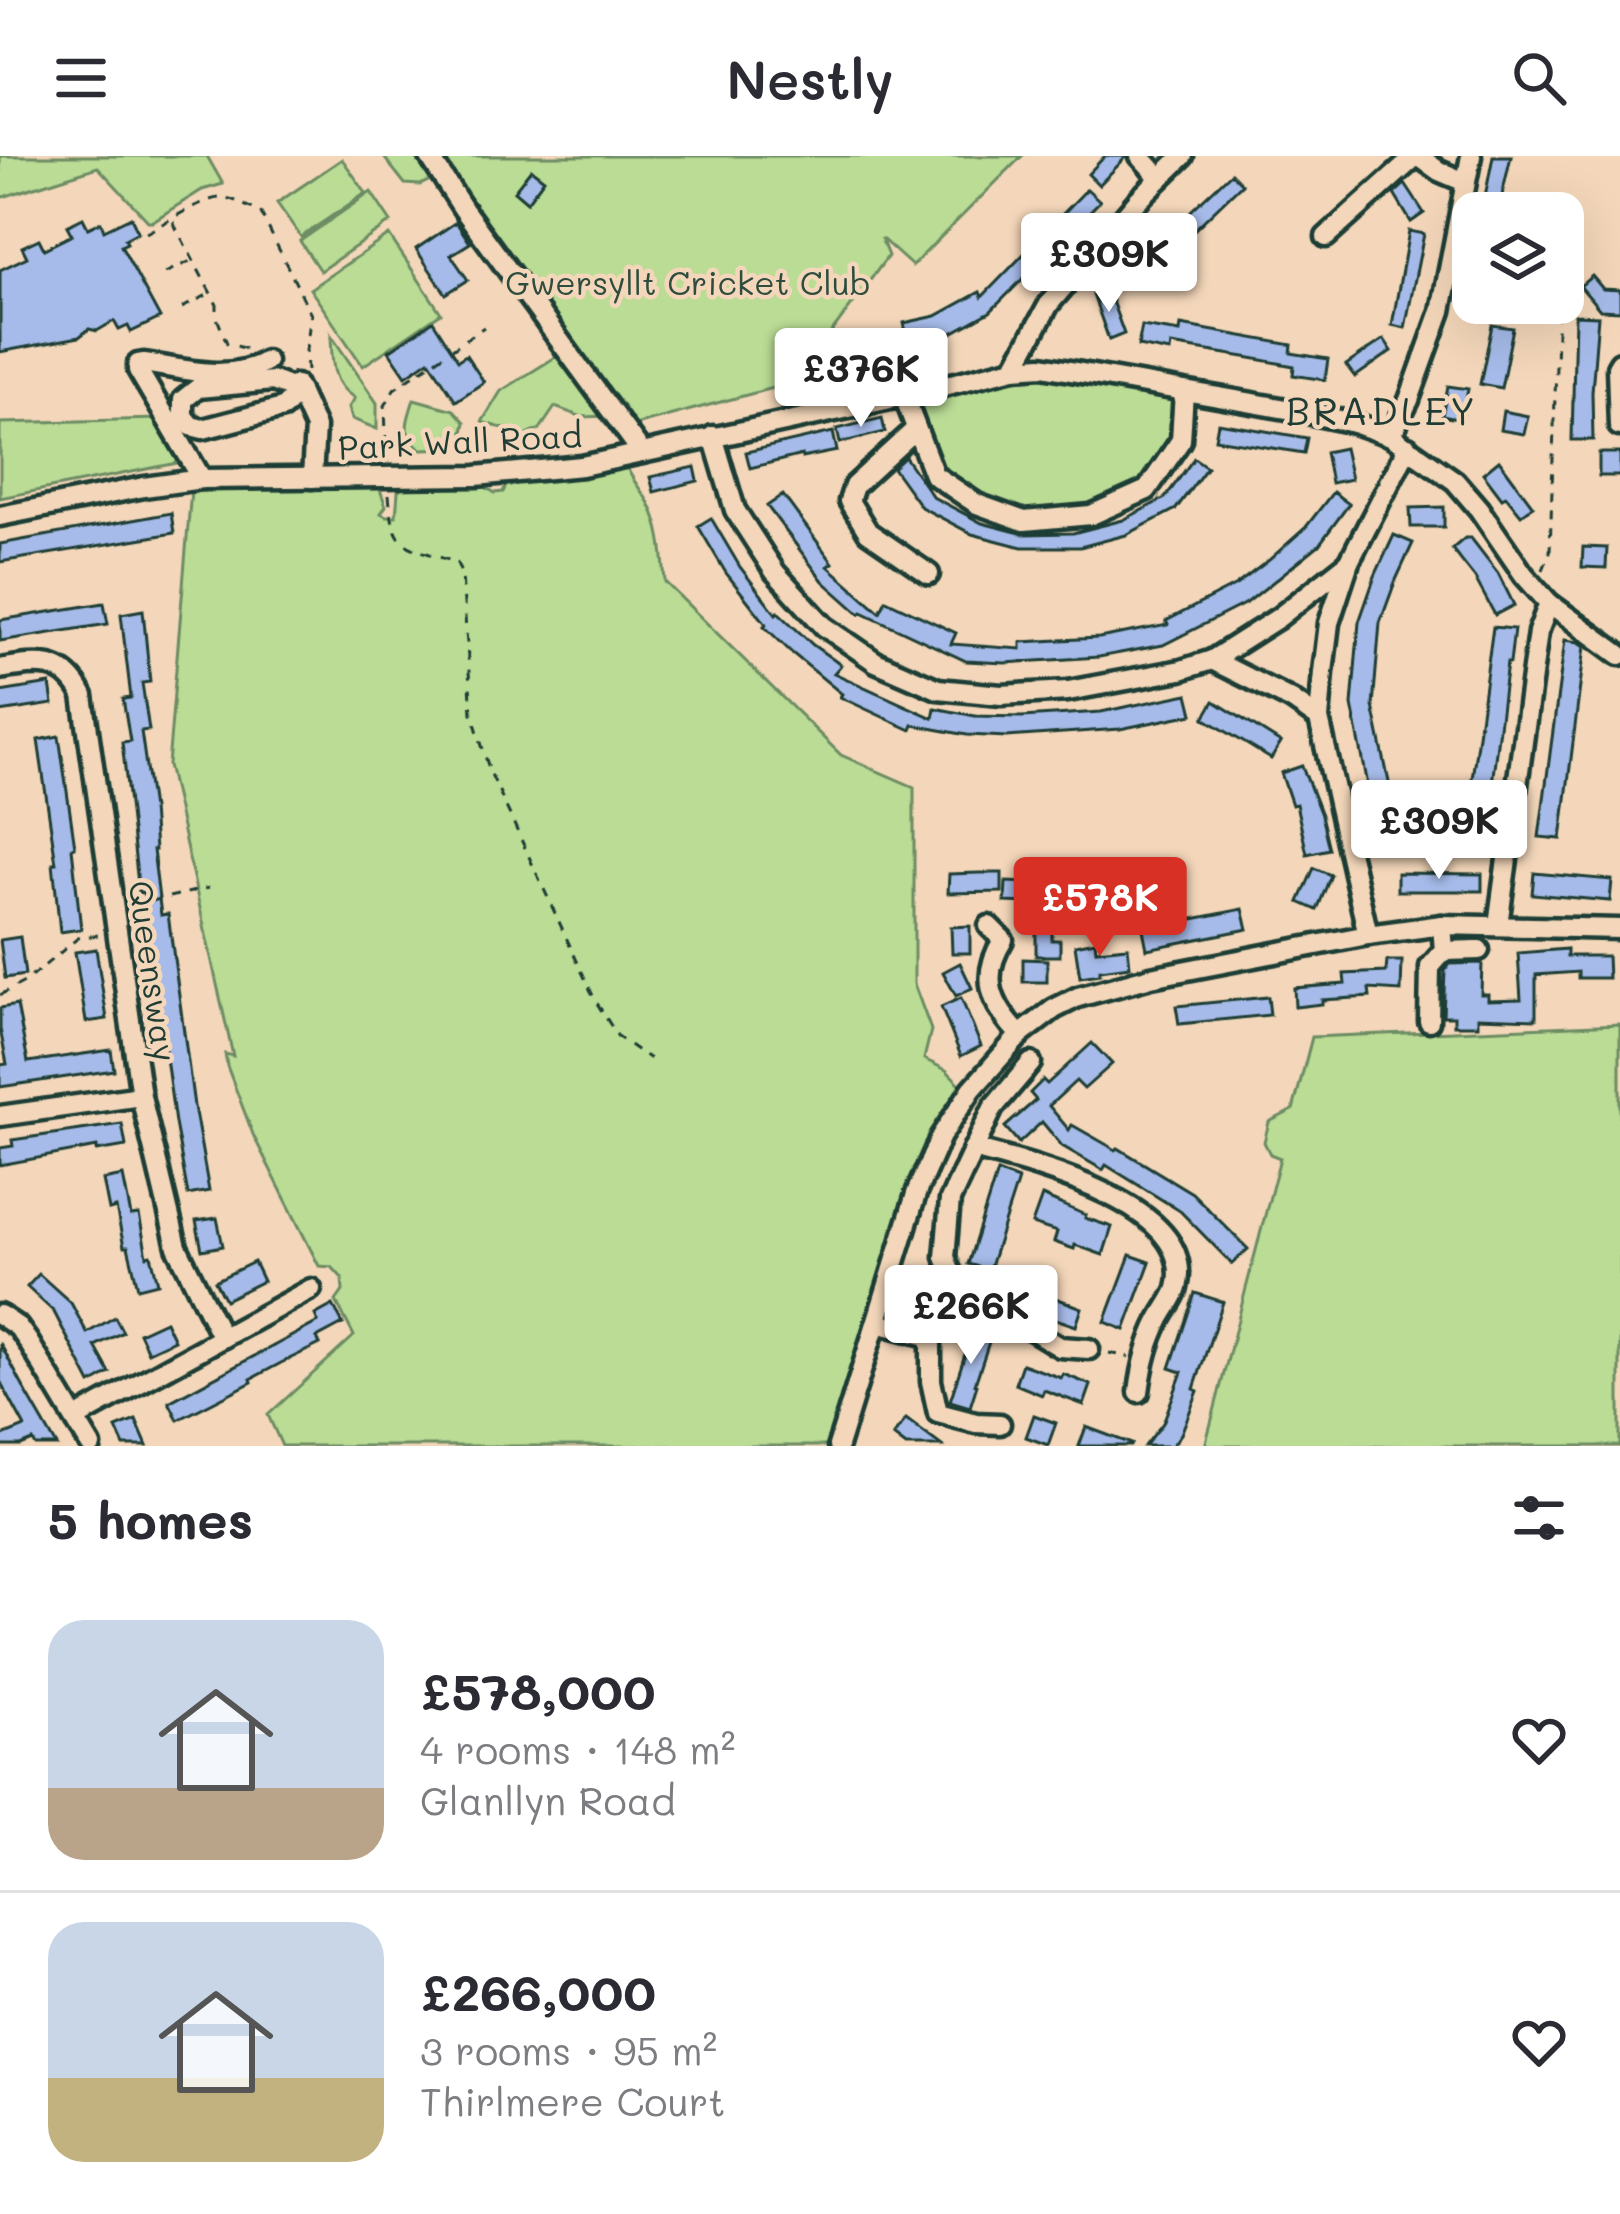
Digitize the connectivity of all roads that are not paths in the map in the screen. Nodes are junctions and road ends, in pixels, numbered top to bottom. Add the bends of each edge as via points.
1 (429, 156) edge
2 (1141, 156) edge
3 (1183, 156) edge
4 (1418, 156) edge
5 (1471, 156) edge
6 (1160, 178) junction
7 (1464, 191) junction
8 (1326, 237) dead end
9 (264, 357) road end
10 (1620, 362) edge
11 (1014, 368) junction
12 (300, 384) junction
13 (1184, 392) junction
14 (904, 396) junction
15 (1619, 420) edge
16 (916, 429) junction
17 (712, 436) junction
18 (1400, 441) junction
19 (642, 453) junction
20 (312, 478) junction
21 (202, 479) junction
22 (0, 516) edge
23 (1349, 562) junction
24 (929, 574) dead end
25 (1542, 596) junction
26 (1620, 655) edge
27 (1212, 660) junction
28 (0, 669) edge
29 (1319, 719) junction
30 (1498, 925) junction
31 (1442, 926) junction
32 (1620, 929) edge
33 (1368, 935) junction
34 (1002, 936) dead end
35 (1479, 950) dead end
36 (1444, 951) junction
37 (1429, 1021) dead end
38 (1020, 1035) junction
39 (1031, 1063) dead end
40 (141, 1096) junction
41 (0, 1116) edge
42 (973, 1149) junction
43 (311, 1289) dead end
44 (956, 1305) junction
45 (0, 1315) edge
46 (877, 1323) junction
47 (931, 1337) junction
48 (222, 1339) junction
49 (1089, 1349) road end
50 (1138, 1392) dead end
51 (76, 1418) junction
52 (1000, 1424) dead end
53 (91, 1446) edge
54 (838, 1446) edge

1 - 19 street
2 - 6 street
3 - 6 street
4 - 7 street
4 - 8 street
5 - 7 street
6 - 11 street via 1049,304
7 - 18 street via 1442,311
9 - 21 street via 255,367 212,374 138,364
10 - 15 street
11 - 13 street, Park Wall Road
11 - 14 street, Park Wall Road
12 - 12 street via 283,408 203,429 182,411 198,388
12 - 20 street via 315,427
13 - 16 street via 1180,440 1148,490 1090,515 1024,521 976,504 934,475
13 - 18 street, Park Wall Road via 1354,423
14 - 16 street
14 - 17 street, Park Wall Road
16 - 24 street via 854,486 849,501 868,532
17 - 19 street, Park Wall Road
17 - 27 street via 735,510 775,572 824,626 876,662 938,688 1001,695 1068,691
18 - 23 street
18 - 25 street, Park Wall Road via 1455,481
19 - 20 street, Park Wall Road via 528,472
20 - 21 street, Park Wall Road
21 - 22 street, Park Wall Road
23 - 27 street
23 - 29 street via 1329,623
25 - 26 street, Park Wall Road
25 - 30 street
27 - 29 street
28 - 40 street, Queensway via 51,666 79,688
29 - 33 street
30 - 31 street
30 - 32 street
31 - 33 street
31 - 36 street
33 - 38 street via 1106,988 1054,1009
34 - 38 street via 991,983 1000,1014
35 - 36 street
36 - 37 street via 1430,967
38 - 46 street via 941,1136
39 - 42 street
40 - 41 street
40 - 48 street, Queensway via 177,1247
42 - 44 street via 950,1200 945,1257
42 - 50 street via 1045,1168 1109,1197 1150,1218 1175,1247 1177,1287 1156,1326
43 - 48 street
44 - 47 street via 954,1318
44 - 49 street via 1026,1326 1060,1347
45 - 51 street via 18,1327
46 - 47 street
46 - 54 street
47 - 52 street via 938,1413
48 - 51 street
51 - 53 street

